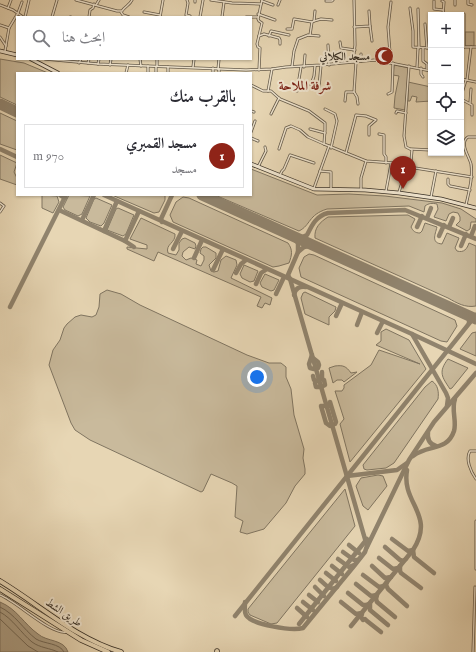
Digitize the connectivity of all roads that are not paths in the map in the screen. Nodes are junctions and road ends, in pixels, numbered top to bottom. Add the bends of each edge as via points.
1 (11, 0) edge
2 (29, 0) edge
3 (57, 0) edge
4 (77, 0) edge
5 (99, 0) edge
6 (132, 0) edge
7 (163, 0) edge
8 (187, 0) edge
9 (203, 0) edge
10 (211, 0) edge
11 (280, 0) edge
12 (333, 0) edge
13 (354, 0) edge
14 (455, 0) edge
15 (468, 0) edge
16 (221, 1) edge
17 (262, 1) edge
18 (326, 1) dead end
19 (434, 1) dead end
20 (442, 1) dead end
21 (22, 2) dead end
22 (224, 2) junction
23 (390, 2) dead end
24 (95, 4) junction
25 (261, 4) junction
26 (472, 4) dead end
27 (0, 5) edge
28 (273, 5) dead end
29 (278, 5) dead end
30 (455, 6) dead end
31 (8, 8) junction
32 (410, 8) dead end
33 (418, 10) dead end
34 (443, 10) joint
35 (121, 11) junction
36 (315, 11) dead end
37 (370, 11) dead end
38 (144, 12) dead end
39 (18, 13) junction
40 (258, 14) junction
41 (16, 16) edge
42 (22, 16) edge
43 (24, 16) edge
44 (52, 16) edge
45 (89, 16) edge
46 (126, 16) edge
47 (160, 16) edge
48 (190, 16) edge
49 (200, 16) edge
50 (222, 16) edge
51 (16, 17) edge
52 (252, 17) edge
53 (258, 17) junction
54 (275, 20) dead end
55 (332, 20) dead end
56 (314, 21) junction
57 (312, 22) junction
58 (425, 24) dead end
59 (0, 25) edge
60 (370, 26) junction
61 (354, 27) junction
62 (10, 28) junction
63 (287, 29) dead end
64 (289, 35) dead end
65 (310, 35) junction
66 (259, 36) junction
67 (269, 36) junction
68 (319, 36) dead end
69 (0, 37) edge
70 (372, 41) dead end
71 (340, 42) dead end
72 (280, 44) dead end
73 (328, 45) dead end
74 (6, 46) junction
75 (464, 47) edge
76 (471, 47) junction
77 (476, 47) edge
78 (419, 48) junction
79 (423, 48) junction
80 (427, 48) joint
81 (355, 50) junction
82 (0, 51) edge
83 (5, 53) junction
84 (361, 54) dead end
85 (16, 55) edge
86 (305, 55) dead end
87 (33, 60) edge
88 (56, 60) edge
89 (64, 60) edge
90 (81, 60) edge
91 (90, 60) edge
92 (99, 60) edge
93 (111, 60) edge
94 (140, 60) edge
95 (157, 60) edge
96 (194, 60) edge
97 (219, 60) edge
98 (361, 61) junction
99 (388, 61) junction
100 (353, 62) junction
101 (356, 62) junction
102 (80, 63) junction
103 (88, 63) junction
104 (393, 63) junction
105 (98, 64) junction
106 (110, 65) junction
107 (128, 65) junction
108 (321, 65) junction
109 (329, 65) junction
110 (141, 66) junction
111 (148, 66) junction
112 (157, 66) junction
113 (292, 66) junction
114 (315, 66) junction
115 (409, 66) junction
116 (168, 67) junction
117 (303, 67) junction
118 (417, 67) junction
119 (193, 68) junction
120 (213, 68) junction
121 (421, 68) junction
122 (219, 69) junction
123 (272, 69) junction
124 (427, 69) joint
125 (246, 70) joint
126 (259, 70) junction
127 (56, 72) edge
128 (126, 72) edge
129 (148, 72) edge
130 (156, 72) edge
131 (168, 72) edge
132 (213, 72) edge
133 (423, 77) dead end
134 (466, 80) junction
135 (476, 82) edge
136 (311, 85) dead end
137 (252, 86) edge
138 (319, 86) dead end
139 (464, 86) edge
140 (471, 89) dead end
141 (297, 90) dead end
142 (268, 91) junction
143 (354, 92) junction
144 (388, 94) dead end
145 (279, 98) junction
146 (344, 101) dead end
147 (464, 101) edge
148 (358, 104) dead end
149 (470, 104) junction
150 (325, 109) dead end
151 (396, 112) dead end
152 (406, 112) junction
153 (271, 114) dead end
154 (472, 115) dead end
155 (255, 121) dead end
156 (252, 129) edge
157 (310, 129) dead end
158 (325, 133) junction
159 (369, 134) dead end
160 (379, 134) dead end
161 (476, 137) edge
162 (252, 138) edge
163 (258, 141) dead end
164 (324, 144) junction
165 (464, 146) joint
166 (265, 147) dead end
167 (330, 147) junction
168 (279, 149) dead end
169 (412, 149) junction
170 (428, 150) edge
171 (346, 153) junction
172 (366, 161) junction
173 (314, 163) dead end
174 (386, 163) junction
175 (409, 163) junction
176 (252, 164) edge
177 (391, 164) junction
178 (258, 167) junction
179 (320, 171) junction
180 (436, 171) junction
181 (280, 176) junction
182 (411, 176) dead end
183 (472, 177) junction
184 (448, 179) dead end
185 (471, 182) junction
186 (476, 183) edge
187 (314, 189) junction
188 (331, 190) junction
189 (361, 190) junction
190 (470, 190) junction
191 (386, 191) junction
192 (399, 193) junction
193 (431, 197) junction
194 (0, 203) edge
195 (466, 205) junction
196 (476, 208) edge
197 (0, 212) edge
198 (476, 451) edge
199 (476, 479) edge
200 (476, 521) edge
201 (476, 546) edge
202 (476, 569) edge
203 (0, 581) edge
204 (10, 587) junction
205 (475, 587) edge
206 (2, 590) edge
207 (0, 595) edge
208 (68, 632) junction
209 (108, 652) edge
210 (121, 652) edge
211 (473, 652) edge

1 - 31 street
2 - 43 street
3 - 44 street
4 - 24 street
5 - 24 street
6 - 35 street
7 - 47 street
8 - 48 street via 186,15
9 - 49 street
10 - 16 street
11 - 29 street
12 - 18 street
13 - 61 street
14 - 30 street
15 - 26 street via 468,4
16 - 22 street
17 - 25 street
17 - 28 street
19 - 34 street via 434,9
20 - 34 street
21 - 39 street
22 - 25 street
22 - 50 street
23 - 99 street
24 - 35 street
24 - 45 street
25 - 40 street
27 - 31 street
31 - 39 street
32 - 78 street via 413,47
33 - 78 street
35 - 46 street
36 - 56 street
37 - 60 street
38 - 47 street
39 - 41 street
39 - 42 street
40 - 53 street
40 - 54 street
51 - 62 street
52 - 53 street
53 - 66 street via 258,21 262,23
55 - 56 street
56 - 57 street
57 - 63 street via 294,19 292,29
57 - 65 street
58 - 80 street
59 - 62 street
60 - 61 street
60 - 70 street
61 - 81 street
62 - 74 street
64 - 67 street via 271,31
65 - 68 street
65 - 113 street via 298,39
66 - 67 street
66 - 126 street
67 - 72 street via 279,39
69 - 74 street
71 - 81 street via 341,48
73 - 109 street
74 - 83 street
75 - 76 street
76 - 77 street
76 - 134 street
78 - 79 street
78 - 118 street
79 - 80 street
79 - 124 street via 423,61 427,64
81 - 100 street
82 - 83 main road
83 - 85 main road
84 - 98 street
86 - 117 street
87 - 127 main road
88 - 89 street
89 - 102 street
90 - 102 street
91 - 103 street
92 - 105 street
93 - 106 street
94 - 110 street
95 - 112 street
96 - 119 street
97 - 122 street
98 - 99 street
98 - 101 street
99 - 104 street
100 - 101 street
100 - 109 street
101 - 143 street
102 - 103 street
103 - 105 street
104 - 115 street
104 - 144 street via 392,92
105 - 106 street
106 - 107 street
107 - 110 street
107 - 128 street
108 - 109 street
108 - 114 street
108 - 138 street
110 - 111 street
111 - 112 street
111 - 129 street
112 - 116 street
112 - 130 street
113 - 117 street
113 - 123 street
114 - 117 street
114 - 136 street
115 - 118 street
115 - 152 street
116 - 119 street
116 - 131 street
117 - 141 street
118 - 121 street
119 - 120 street
120 - 122 street
120 - 132 street
121 - 124 street
121 - 133 street
122 - 125 street
123 - 126 street
123 - 142 street
125 - 126 street
134 - 135 street
134 - 139 street
137 - 142 street
140 - 149 street
142 - 145 street
143 - 146 street via 346,92
143 - 148 street
145 - 153 street
145 - 158 street via 308,110 325,123
147 - 149 street
149 - 154 street via 473,108
150 - 167 street via 335,114 337,119
151 - 152 street
152 - 169 street via 406,146
155 - 156 street
157 - 158 street
158 - 164 street
159 - 171 street via 369,126 376,120 356,114
160 - 174 street via 384,135
161 - 165 street via 465,139
162 - 163 street
164 - 167 street
164 - 168 street via 291,126 286,128
165 - 183 street
166 - 178 street via 266,151
167 - 171 street
167 - 179 street
169 - 170 street
169 - 175 street
171 - 172 street
172 - 174 street
172 - 189 street via 361,178
173 - 181 street via 290,155
174 - 177 street
175 - 177 street
175 - 180 street via 415,168
176 - 178 main road
177 - 191 street
178 - 181 main road
179 - 187 street
179 - 188 street via 332,172
180 - 183 street
180 - 193 street
181 - 187 main road
182 - 192 street via 404,176
183 - 185 street
184 - 190 street via 450,186
185 - 186 street
185 - 190 street
187 - 188 main road
188 - 189 main road
189 - 191 main road
190 - 195 street
191 - 192 main road
192 - 193 main road
193 - 195 main road
194 - 197 street via 4,206
195 - 196 main road
198 - 199 street via 470,451 468,456 470,468
200 - 201 street
201 - 202 street
203 - 204 highway, طريق الشط
204 - 206 highway via 4,587
204 - 210 highway, طريق الشط via 85,638
205 - 211 street
206 - 208 highway, طريق الشط
207 - 208 street via 50,627 63,633
208 - 209 highway, طريق الشط

